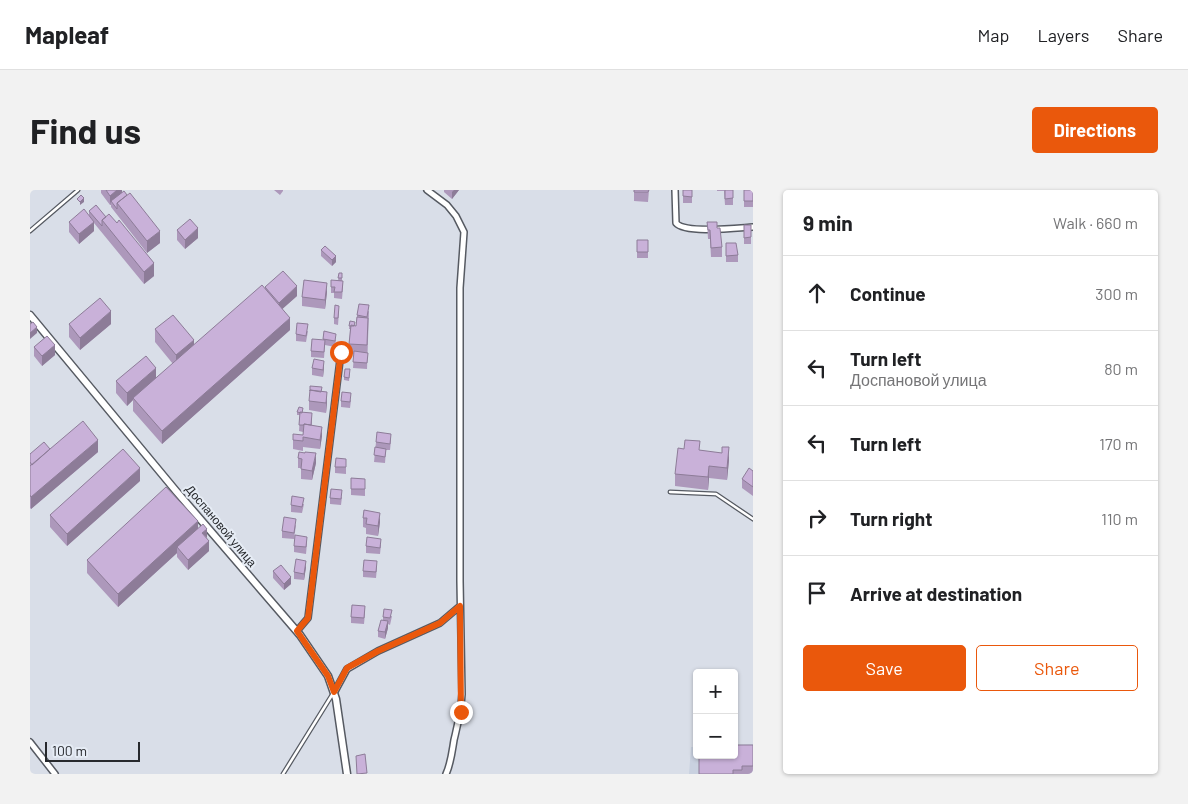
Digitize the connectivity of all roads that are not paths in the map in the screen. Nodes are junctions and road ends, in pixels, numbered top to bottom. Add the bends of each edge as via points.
1 (78, 190) edge
2 (427, 190) edge
3 (675, 190) edge
4 (753, 227) edge
5 (30, 231) edge
6 (30, 315) edge
7 (341, 352) dead end
8 (670, 492) dead end
9 (753, 518) edge
10 (460, 606) junction
11 (297, 631) junction
12 (334, 692) junction
13 (30, 742) edge
14 (54, 774) edge
15 (283, 774) edge
16 (347, 774) edge
17 (446, 774) edge

1 - 5 lane
2 - 10 street via 456,216 464,232 460,288
3 - 4 street via 676,223 684,229
6 - 11 street, Доспановой улица
7 - 11 street via 308,618
8 - 9 lane via 716,494
10 - 12 street via 440,623 347,668
10 - 17 street via 461,712
11 - 12 street, Доспановой улица via 328,676
12 - 15 lane
12 - 16 street, Доспановой улица
13 - 14 street

